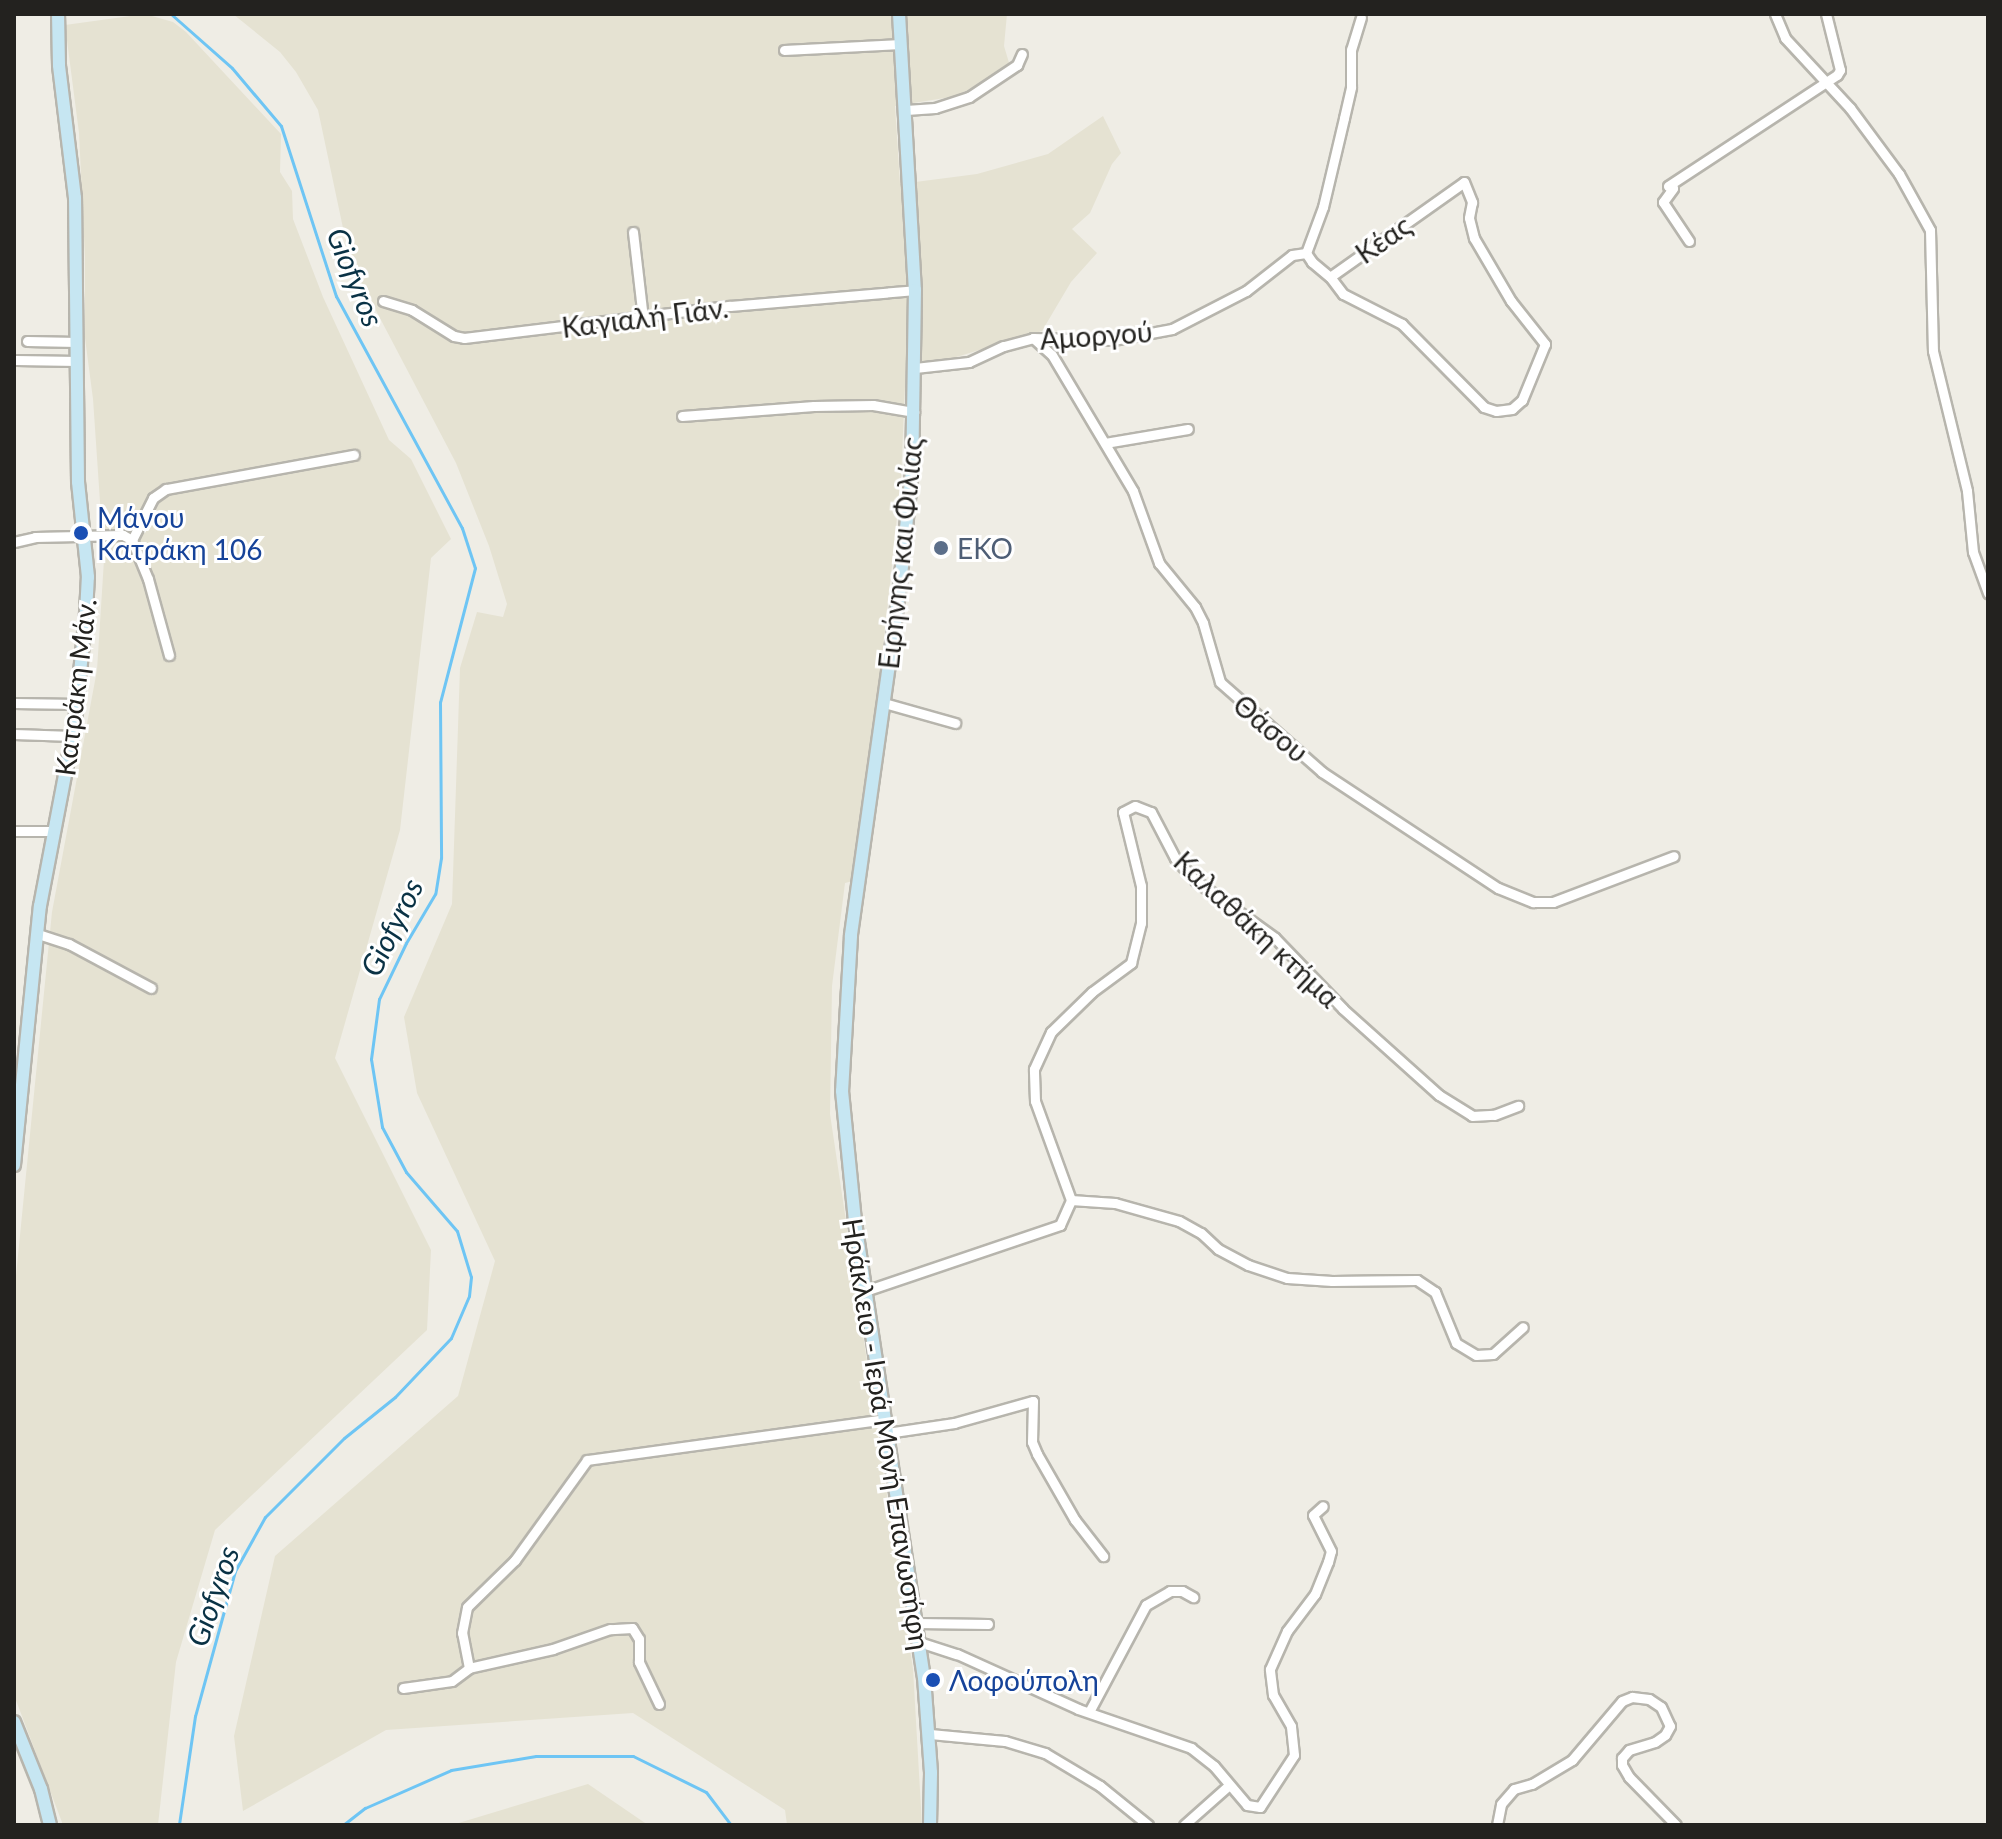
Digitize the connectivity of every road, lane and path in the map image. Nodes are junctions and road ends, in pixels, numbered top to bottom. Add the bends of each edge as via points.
1 (58, 14) edge
2 (899, 14) edge
3 (1775, 14) edge
4 (1826, 14) edge
5 (1361, 17) dead end
6 (901, 44) junction
7 (784, 50) dead end
8 (1022, 54) dead end
9 (1826, 82) junction
10 (906, 110) junction
11 (633, 232) dead end
12 (1689, 241) dead end
13 (1306, 253) junction
14 (1330, 277) junction
15 (915, 290) junction
16 (383, 301) dead end
17 (643, 318) junction
18 (1033, 338) junction
19 (27, 341) dead end
20 (77, 342) junction
21 (16, 360) dead end
22 (77, 361) junction
23 (915, 368) junction
24 (914, 412) junction
25 (682, 416) dead end
26 (1188, 429) dead end
27 (1105, 443) junction
28 (354, 455) dead end
29 (84, 537) junction
30 (132, 540) junction
31 (14, 542) edge
32 (1988, 593) edge
33 (169, 655) dead end
34 (14, 703) edge
35 (884, 703) junction
36 (78, 704) junction
37 (955, 723) dead end
38 (14, 734) edge
39 (73, 736) junction
40 (14, 831) edge
41 (52, 831) junction
42 (1674, 856) dead end
43 (38, 934) junction
44 (151, 988) dead end
45 (842, 1091) joint
46 (1518, 1106) dead end
47 (14, 1165) edge
48 (1071, 1200) junction
49 (865, 1291) junction
50 (1523, 1327) dead end
51 (885, 1419) junction
52 (887, 1433) junction
53 (1323, 1506) dead end
54 (1103, 1556) dead end
55 (1193, 1597) dead end
56 (917, 1623) junction
57 (988, 1624) dead end
58 (919, 1642) junction
59 (469, 1668) junction
60 (403, 1688) dead end
61 (659, 1704) dead end
62 (1089, 1712) junction
63 (14, 1722) edge
64 (930, 1734) junction
65 (1228, 1786) junction
66 (50, 1825) edge
67 (930, 1825) edge
68 (1148, 1825) edge
69 (1184, 1825) edge
70 (1497, 1825) edge
71 (1676, 1825) edge

1 - 20 street, Κατράκη Μάν. via 59,65 74,176
2 - 6 street, Ειρήνης και Φιλίας
3 - 9 street via 1785,38
4 - 9 street via 1840,70
5 - 13 street via 1351,50 1351,87 1342,129
6 - 7 street
6 - 10 street, Ειρήνης και Φιλίας
8 - 10 street via 1017,65 969,97
9 - 12 street via 1668,186 1673,188 1663,202
9 - 32 street via 1899,174 1930,230 1933,351 1967,491 1978,572
10 - 15 street, Ειρήνης και Φιλίας
11 - 17 street
13 - 14 street, Κέας
13 - 18 street, Αμοργού via 1292,255 1246,291 1172,329 1113,340
14 - 14 street, Κέας via 1343,294 1402,324 1484,407 1512,409 1522,400 1545,344 1511,301 1474,238 1472,202 1464,182
15 - 17 street, Καγιαλή Γιάν.
15 - 23 street, Ειρήνης και Φιλίας
16 - 17 street, Καγιαλή Γιάν. via 464,338
18 - 23 street, Αμοργού via 969,362
18 - 27 street, Θάσου via 1052,355
19 - 20 street
20 - 22 street, Κατράκη Μάν.
21 - 22 street
22 - 29 street, Κατράκη Μάν.
23 - 24 street, Ειρήνης και Φιλίας
24 - 25 street via 873,405 814,406
24 - 35 street, Ειρήνης και Φιλίας via 906,533
26 - 27 street
27 - 42 street, Θάσου via 1133,491 1159,563 1195,607 1220,682 1322,772 1498,888 1533,902 1553,902
28 - 30 street via 166,489 153,498
29 - 30 street via 123,535
29 - 31 street
29 - 36 street, Κατράκη Μάν. via 87,604
30 - 33 street
34 - 36 street
35 - 37 street
35 - 45 street, Ειρήνης και Φιλίας via 849,959
36 - 39 street, Κατράκη Μάν.
38 - 39 street
39 - 41 street, Κατράκη Μάν.
40 - 41 street
41 - 43 street, Κατράκη Μάν.
43 - 44 street via 69,944
43 - 47 street, Κατράκη Μάν.
45 - 49 street, Ηράκλειο - Ιερά Μονή Επανωσήφη
46 - 48 street, Καλαθάκη κτήμα via 1472,1116 1439,1095 1343,1009 1275,938 1196,881 1175,858 1151,812 1135,806 1123,812 1141,886 1141,923 1131,963 1051,1032 1034,1069 1035,1101
48 - 49 street via 1060,1225
48 - 50 street via 1115,1203 1179,1221 1248,1265 1287,1278 1417,1280 1435,1292 1456,1343 1476,1355 1493,1354
49 - 51 street, Ηράκλειο - Ιερά Μονή Επανωσήφη
51 - 52 street, Ηράκλειο - Ιερά Μονή Επανωσήφη
51 - 59 street via 587,1460 515,1560 467,1607 462,1633
52 - 54 street via 954,1423 1033,1401 1031,1430 1037,1454
52 - 56 street, Ηράκλειο - Ιερά Μονή Επανωσήφη
53 - 65 street via 1313,1515 1331,1551 1328,1562 1270,1669 1273,1695 1291,1726 1294,1755 1260,1807 1247,1805
55 - 62 street via 1170,1591 1146,1605
56 - 57 street
56 - 58 street, Ηράκλειο - Ιερά Μονή Επανωσήφη
58 - 62 street
58 - 64 street, Ηράκλειο - Ιερά Μονή Επανωσήφη
59 - 60 street via 452,1681
59 - 61 street via 553,1649 610,1629 632,1628 639,1639 639,1662
62 - 65 street via 1191,1748
63 - 66 street
64 - 67 street, Ηράκλειο - Ιερά Μονή Επανωσήφη
64 - 68 street via 1005,1741 1045,1753 1100,1786
65 - 69 street
70 - 71 street via 1501,1804 1514,1789 1572,1760 1622,1701 1632,1697 1661,1707 1670,1726 1655,1742 1629,1750 1622,1765

